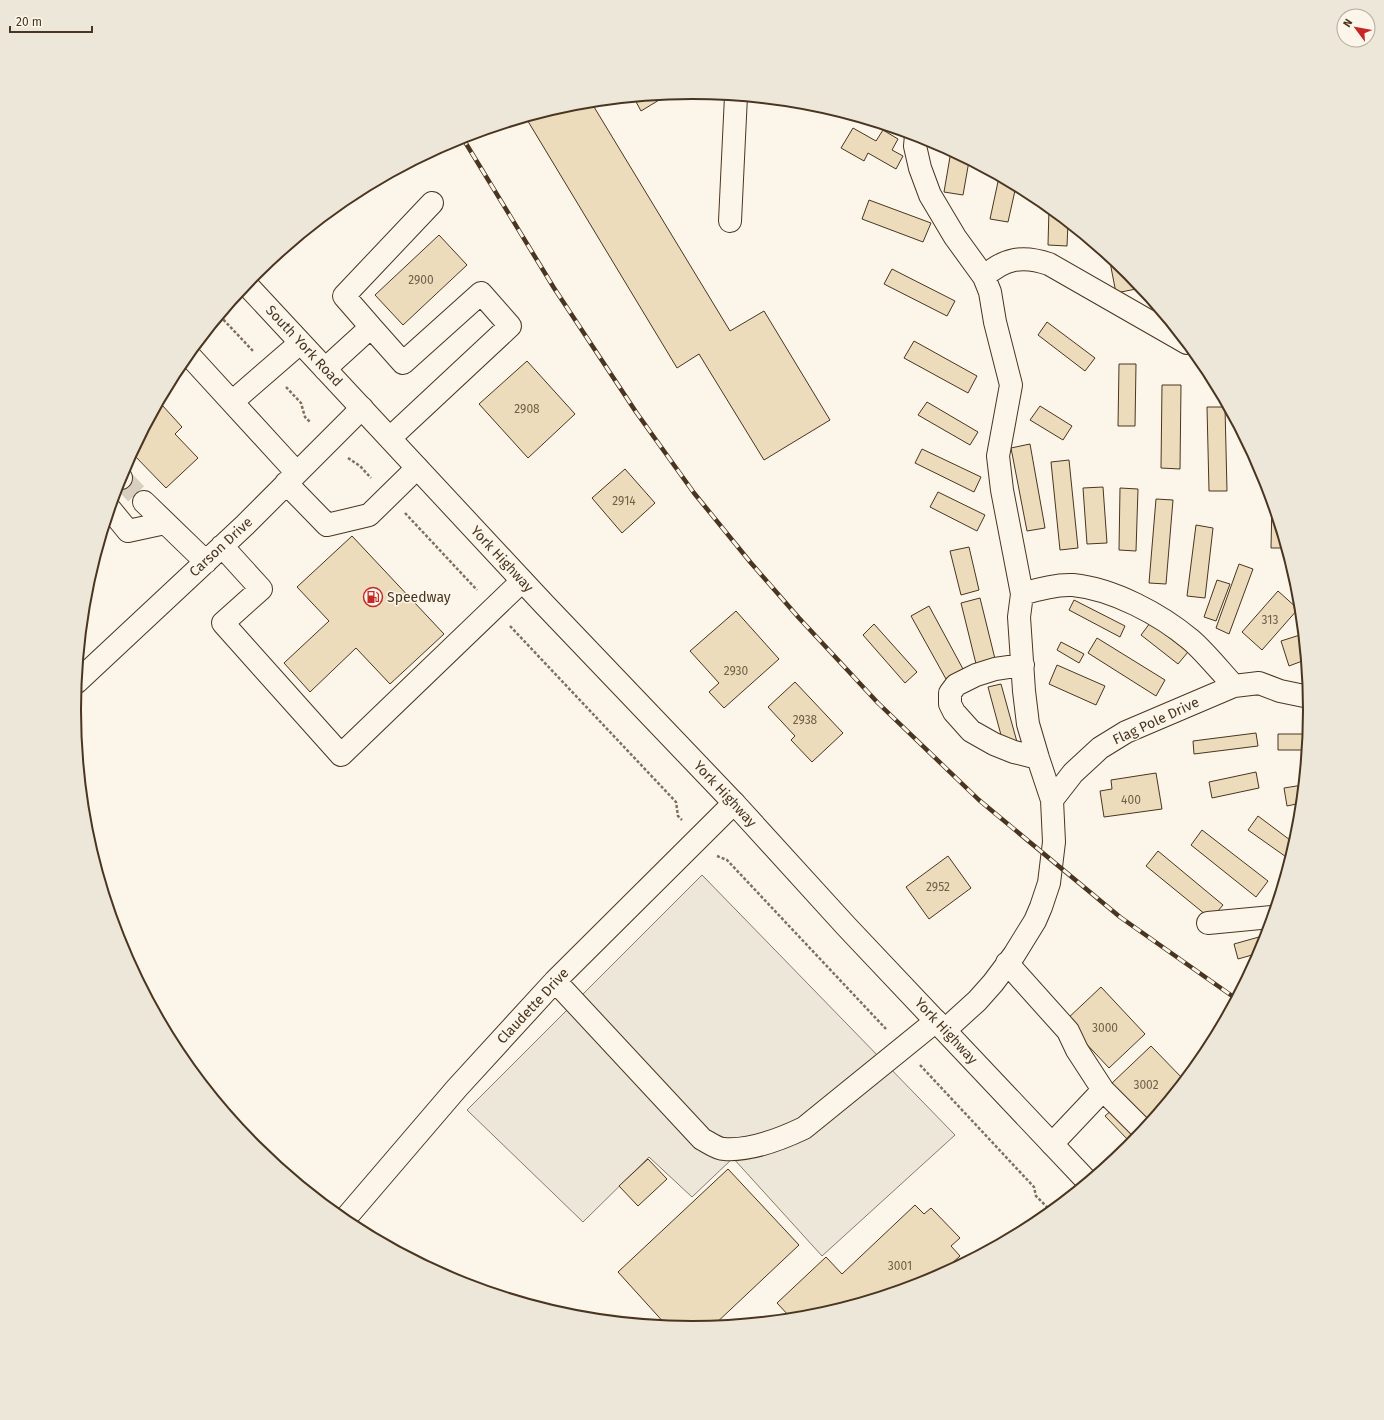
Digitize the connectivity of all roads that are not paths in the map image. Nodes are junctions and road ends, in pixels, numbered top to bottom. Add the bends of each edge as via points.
1 (736, 100) edge
2 (915, 142) edge
3 (432, 203) dead end
4 (730, 221) dead end
5 (984, 277) junction
6 (250, 289) edge
7 (371, 327) junction
8 (1176, 337) edge
9 (300, 343) junction
10 (192, 359) edge
11 (325, 369) junction
12 (232, 402) junction
13 (362, 408) junction
14 (390, 438) junction
15 (417, 468) junction
16 (292, 478) junction
17 (144, 502) tunnel mouth
18 (113, 513) edge
19 (165, 523) junction
20 (222, 546) junction
21 (206, 562) junction
22 (522, 581) junction
23 (1022, 594) junction
24 (1023, 665) junction
25 (82, 678) edge
26 (1234, 686) junction
27 (1303, 696) edge
28 (1038, 758) junction
29 (1052, 800) junction
30 (734, 803) junction
31 (1266, 918) edge
32 (1208, 923) dead end
33 (1008, 963) junction
34 (555, 981) junction
35 (940, 1025) junction
36 (1103, 1090) junction
37 (1139, 1126) edge
38 (1052, 1144) junction
39 (1082, 1180) edge
40 (348, 1215) edge

1 - 4 street
2 - 5 street via 920,168 930,194 955,237
3 - 7 street via 344,296
5 - 8 street via 994,267 1006,261 1024,259 1049,264
5 - 23 street via 990,292 1011,385 998,456
6 - 9 street, South York Road
7 - 11 street
7 - 14 street via 403,363 481,293 510,326
9 - 11 street, South York Road
9 - 12 street
10 - 12 street
11 - 13 street, South York Road
12 - 16 street
13 - 14 street, York Highway
13 - 16 street, Carson Drive
14 - 15 street, York Highway
15 - 16 street via 369,515 327,524
15 - 22 street, York Highway
16 - 20 street, Carson Drive
17 - 19 street
18 - 19 street via 128,531
19 - 21 street
20 - 21 street, Carson Drive
20 - 22 street via 260,590 223,622 340,755
21 - 25 street, Carson Drive
22 - 30 street, York Highway
23 - 24 street via 1019,617
23 - 26 street via 1044,588 1072,585 1102,591 1153,612 1192,640
24 - 28 street via 1028,724
24 - 28 street via 988,671 956,684 950,694 950,704 970,731 1014,752
26 - 27 street, Flag Pole Drive via 1259,683
26 - 29 street, Flag Pole Drive via 1126,732 1100,748 1073,773
28 - 29 street
29 - 33 street via 1054,842 1049,883 1035,921
30 - 34 street, Claudette Drive
30 - 35 street, York Highway
31 - 32 street
33 - 35 street via 977,1001
33 - 36 street via 1068,1031
34 - 35 street via 693,1130 702,1139 723,1150 765,1143 804,1128 903,1047
34 - 40 street, Claudette Drive via 457,1088
35 - 38 street, York Highway
36 - 37 street
36 - 38 street
38 - 39 street, York Highway

